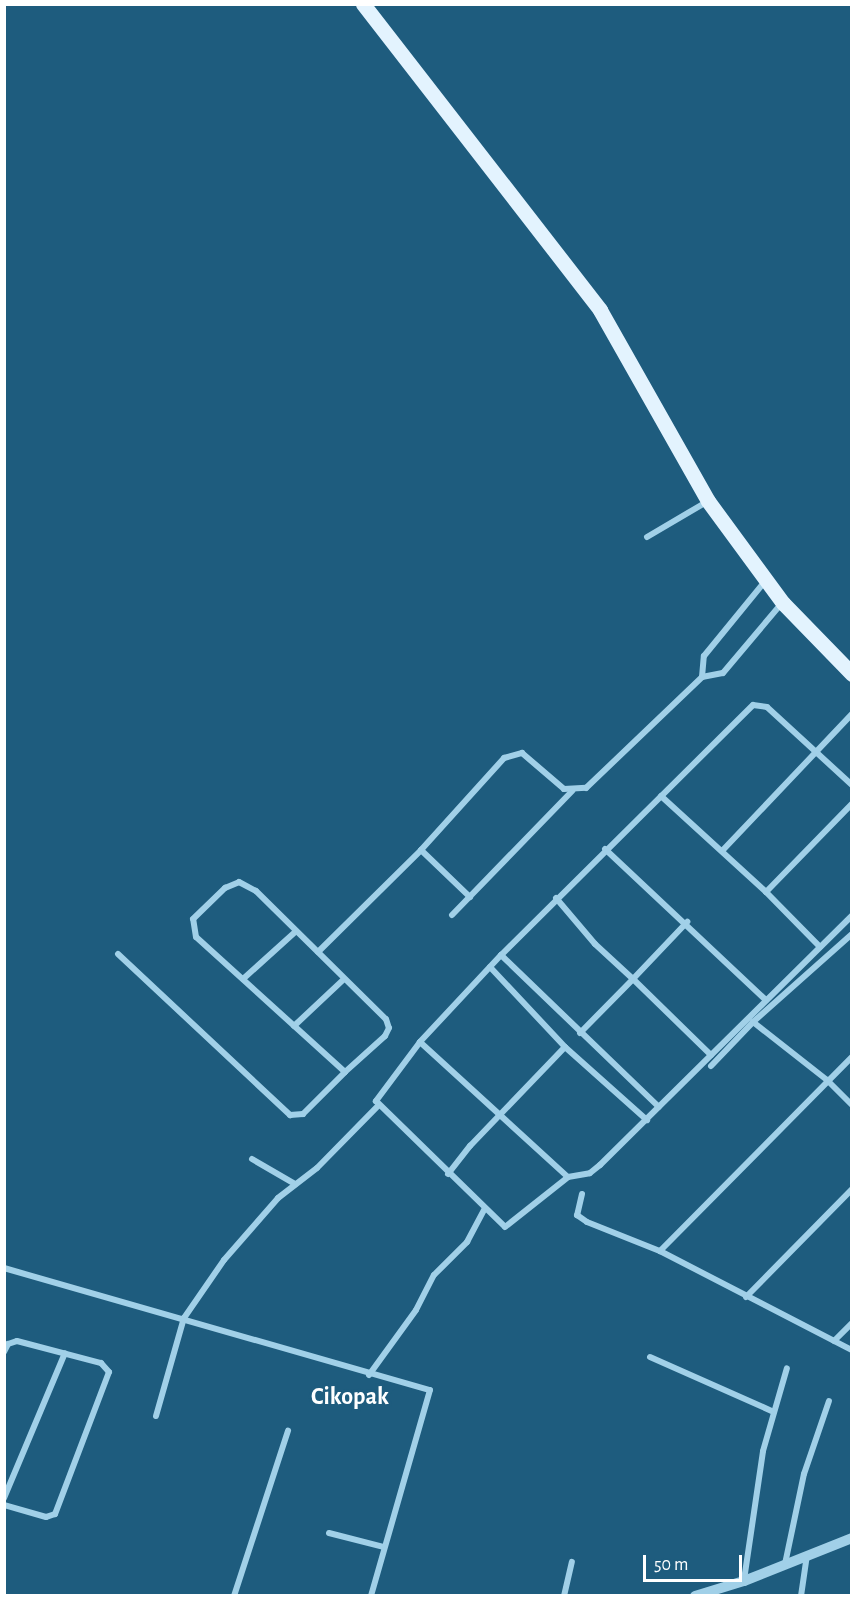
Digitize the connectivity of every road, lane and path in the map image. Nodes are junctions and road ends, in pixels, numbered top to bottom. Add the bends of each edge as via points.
1 (363, 4) edge
2 (708, 501) junction
3 (647, 537) dead end
4 (766, 579) junction
5 (783, 603) junction
6 (852, 674) edge
7 (702, 677) junction
8 (852, 714) edge
9 (814, 752) junction
10 (852, 785) edge
11 (572, 790) junction
12 (661, 796) junction
13 (852, 804) edge
14 (605, 849) junction
15 (421, 850) junction
16 (722, 851) junction
17 (766, 892) junction
18 (470, 897) junction
19 (556, 898) junction
20 (452, 915) dead end
21 (852, 916) edge
22 (687, 922) junction
23 (294, 933) junction
24 (852, 934) edge
25 (820, 947) junction
26 (318, 952) junction
27 (118, 954) dead end
28 (501, 955) junction
29 (490, 968) junction
30 (243, 978) junction
31 (633, 979) junction
32 (343, 980) junction
33 (766, 1000) junction
34 (753, 1022) junction
35 (294, 1026) junction
36 (580, 1033) junction
37 (420, 1042) junction
38 (565, 1047) junction
39 (711, 1055) junction
40 (852, 1057) edge
41 (711, 1066) dead end
42 (345, 1072) junction
43 (827, 1080) junction
44 (852, 1105) edge
45 (378, 1106) junction
46 (659, 1107) junction
47 (500, 1117) junction
48 (647, 1120) junction
49 (252, 1159) dead end
50 (448, 1174) junction
51 (568, 1177) junction
52 (295, 1184) junction
53 (852, 1190) edge
54 (582, 1194) dead end
55 (485, 1208) junction
56 (660, 1251) junction
57 (4, 1268) edge
58 (746, 1297) junction
59 (184, 1318) junction
60 (852, 1323) edge
61 (834, 1341) junction
62 (852, 1350) edge
63 (4, 1352) edge
64 (65, 1353) junction
65 (650, 1357) dead end
66 (787, 1368) dead end
67 (369, 1375) junction
68 (829, 1401) dead end
69 (772, 1411) junction
70 (156, 1416) dead end
71 (288, 1431) dead end
72 (4, 1498) edge
73 (4, 1505) edge
74 (329, 1533) dead end
75 (852, 1538) edge
76 (384, 1547) junction
77 (807, 1555) junction
78 (572, 1562) dead end
79 (785, 1564) junction
80 (744, 1581) junction
81 (234, 1596) edge
82 (371, 1596) edge
83 (564, 1596) edge
84 (695, 1596) edge
85 (801, 1596) edge

1 - 2 main road via 600,310
2 - 3 street
2 - 4 main road
4 - 5 main road
4 - 7 street via 704,656
5 - 6 main road
5 - 7 street via 723,673
7 - 11 street via 586,788
8 - 9 street
9 - 10 street
9 - 12 street via 758,703 737,718
9 - 16 street
11 - 15 street via 564,789 522,753 513,754 466,796
11 - 18 street
12 - 14 street
12 - 16 street
13 - 17 street
14 - 19 street
14 - 22 street
15 - 18 street
15 - 26 street
16 - 17 street
17 - 25 street
18 - 20 street
19 - 28 street
19 - 31 street
21 - 25 street
22 - 31 street
22 - 33 street
23 - 26 street
23 - 30 street
23 - 30 street via 245,883 225,888 191,925 196,937
24 - 34 street
25 - 33 street
26 - 32 street
27 - 42 street via 290,1115 303,1114
28 - 29 street
28 - 36 street
29 - 37 street
29 - 38 street
30 - 35 street
31 - 36 street
31 - 39 street
32 - 35 street
32 - 42 street via 386,1019 389,1028
33 - 39 street
34 - 41 street
34 - 43 street
35 - 42 street
36 - 46 street
37 - 45 street via 380,1091
37 - 47 street
38 - 47 street
38 - 48 street
39 - 46 street
40 - 43 street
43 - 44 street
43 - 56 street
45 - 50 street
45 - 52 street via 317,1168
46 - 48 street
47 - 50 street
47 - 51 street
48 - 51 street via 590,1173
49 - 52 street
50 - 55 street
51 - 55 street via 505,1227
52 - 59 street via 254,1223
53 - 58 street
54 - 56 street via 577,1215
55 - 67 street via 467,1242 434,1275 416,1310
56 - 58 street
57 - 59 street
58 - 61 street
59 - 67 street
59 - 70 street
60 - 61 street
61 - 62 street
63 - 64 street via 8,1344 17,1341
64 - 72 street
64 - 73 street via 101,1363 109,1372 59,1508 46,1517
65 - 69 street
66 - 69 street
67 - 76 street via 430,1390
68 - 79 street via 804,1474
69 - 80 street
71 - 81 street
74 - 76 street
75 - 77 street
76 - 82 street
77 - 79 street
77 - 85 street
78 - 83 street
79 - 80 street
80 - 84 street

